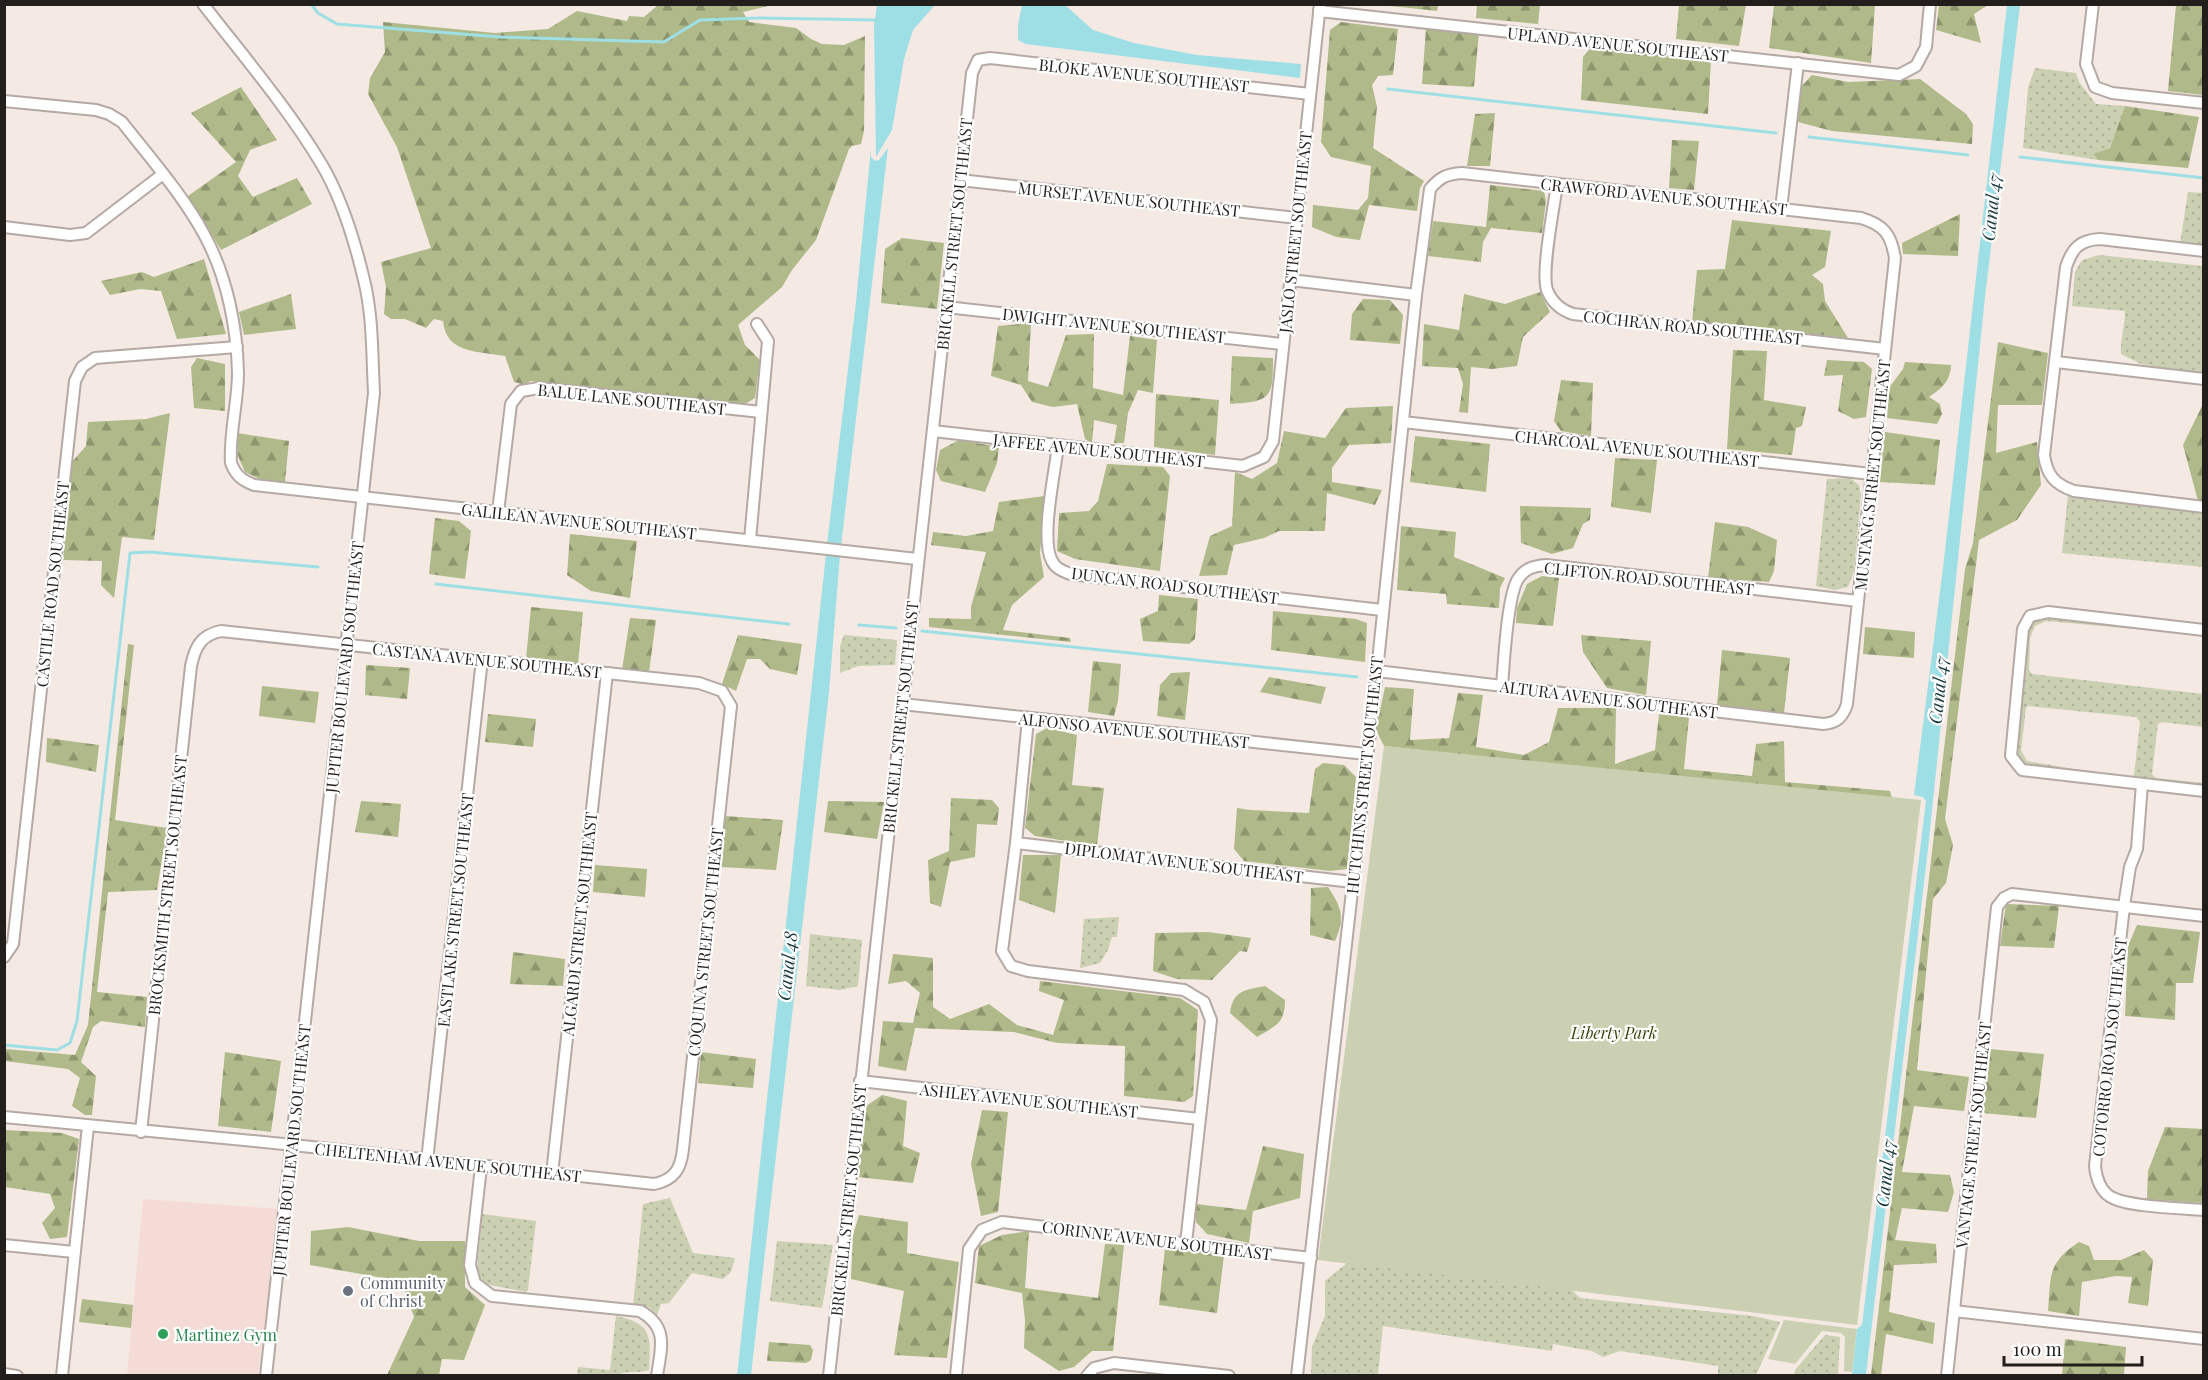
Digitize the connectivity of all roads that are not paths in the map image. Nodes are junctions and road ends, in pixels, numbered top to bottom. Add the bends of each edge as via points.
1 (203, 4) edge
2 (1930, 4) edge
3 (2093, 4) edge
4 (1319, 8) edge
5 (978, 60) joint
6 (1798, 63) junction
7 (1310, 94) junction
8 (4, 101) edge
9 (2204, 103) edge
10 (163, 174) junction
11 (1439, 178) joint
12 (960, 180) junction
13 (1557, 184) junction
14 (1781, 209) junction
15 (1297, 218) junction
16 (4, 227) edge
17 (1886, 232) joint
18 (2204, 251) edge
19 (1291, 280) junction
20 (1416, 295) junction
21 (946, 307) junction
22 (757, 324) dead end
23 (1282, 344) junction
24 (237, 347) junction
25 (1885, 349) junction
26 (2056, 362) junction
27 (2204, 379) edge
28 (760, 412) junction
29 (1403, 422) junction
30 (933, 431) junction
31 (1058, 446) junction
32 (1263, 457) joint
33 (1871, 474) junction
34 (363, 497) junction
35 (2204, 507) edge
36 (498, 512) junction
37 (750, 540) junction
38 (917, 559) junction
39 (1858, 601) junction
40 (1382, 610) junction
41 (2204, 630) edge
42 (201, 641) joint
43 (346, 644) junction
44 (482, 659) junction
45 (1377, 671) junction
46 (607, 673) junction
47 (1502, 686) junction
48 (902, 704) junction
49 (730, 706) joint
50 (1840, 718) joint
51 (1028, 719) junction
52 (1366, 754) junction
53 (2142, 784) junction
54 (2204, 791) edge
55 (1016, 843) junction
56 (1352, 882) junction
57 (2124, 906) junction
58 (2204, 916) edge
59 (4, 957) edge
60 (860, 1081) junction
61 (4, 1117) edge
62 (1199, 1119) junction
63 (88, 1126) junction
64 (141, 1132) junction
65 (292, 1145) junction
66 (427, 1161) junction
67 (481, 1167) junction
68 (552, 1174) junction
69 (674, 1176) joint
70 (2204, 1210) edge
71 (1186, 1243) junction
72 (4, 1245) edge
73 (74, 1252) junction
74 (1311, 1258) junction
75 (1954, 1311) junction
76 (2204, 1339) edge
77 (4, 1374) edge
78 (17, 1376) edge
79 (62, 1376) edge
80 (266, 1376) edge
81 (657, 1376) edge
82 (829, 1376) edge
83 (956, 1376) edge
84 (1087, 1376) edge
85 (1229, 1376) edge
86 (1297, 1376) edge
87 (1947, 1376) edge

1 - 34 street, JUPITER BOULEVARD SOUTHEAST via 289,114 323,167 345,217 365,282 371,333 374,393
2 - 6 street, UPLAND AVENUE SOUTHEAST via 1926,47 1916,66 1899,75
3 - 9 street via 2086,64 2095,87 2112,93
4 - 6 street, UPLAND AVENUE SOUTHEAST
4 - 7 street, JASLO STREET SOUTHEAST
5 - 7 street, BLOKE AVENUE SOUTHEAST via 990,58
5 - 12 street, BRICKELL STREET SOUTHEAST via 972,73
6 - 14 street
7 - 15 street, JASLO STREET SOUTHEAST
8 - 10 street via 109,114 122,122
10 - 16 street via 86,233 70,235
10 - 24 street via 206,237 231,308
11 - 13 street, CRAWFORD AVENUE SOUTHEAST via 1462,173
11 - 20 street, HUTCHINS STREET SOUTHEAST via 1430,189 1427,204
12 - 15 street, MURSET AVENUE SOUTHEAST
12 - 21 street, BRICKELL STREET SOUTHEAST
13 - 14 street, CRAWFORD AVENUE SOUTHEAST
13 - 25 street, COCHRAN ROAD SOUTHEAST via 1545,273 1549,295 1563,310
14 - 17 street, CRAWFORD AVENUE SOUTHEAST via 1861,218
15 - 19 street, JASLO STREET SOUTHEAST
17 - 25 street, MUSTANG STREET SOUTHEAST via 1895,258
18 - 26 street via 2100,239 2078,244 2066,267
19 - 20 street
19 - 23 street, JASLO STREET SOUTHEAST
20 - 29 street, HUTCHINS STREET SOUTHEAST
21 - 23 street, DWIGHT AVENUE SOUTHEAST
21 - 30 street, BRICKELL STREET SOUTHEAST
22 - 28 street via 768,340
23 - 32 street, JASLO STREET SOUTHEAST via 1273,441
24 - 34 street, GALILEAN AVENUE SOUTHEAST via 230,452 235,473 254,485
24 - 59 street, CASTILE ROAD SOUTHEAST via 95,358 82,367 75,381 13,944
25 - 33 street, MUSTANG STREET SOUTHEAST
26 - 27 street
26 - 35 street via 2044,455 2052,479 2074,491
28 - 36 street, BALUE LANE SOUTHEAST via 539,388 521,391 511,404
28 - 37 street
29 - 33 street, CHARCOAL AVENUE SOUTHEAST
29 - 40 street, HUTCHINS STREET SOUTHEAST
30 - 31 street, JAFFEE AVENUE SOUTHEAST
30 - 38 street, BRICKELL STREET SOUTHEAST
31 - 32 street, JAFFEE AVENUE SOUTHEAST via 1243,466
31 - 40 street, DUNCAN ROAD SOUTHEAST via 1047,535 1052,561 1059,570
33 - 39 street, MUSTANG STREET SOUTHEAST
34 - 36 street, GALILEAN AVENUE SOUTHEAST
34 - 43 street, JUPITER BOULEVARD SOUTHEAST
36 - 37 street, GALILEAN AVENUE SOUTHEAST
37 - 38 street, GALILEAN AVENUE SOUTHEAST
38 - 48 street, BRICKELL STREET SOUTHEAST
39 - 47 street, CLIFTON ROAD SOUTHEAST via 1546,565 1529,567 1512,594
39 - 50 street, MUSTANG STREET SOUTHEAST via 1847,704
40 - 45 street, HUTCHINS STREET SOUTHEAST
41 - 53 street via 2048,612 2030,616 2023,629 2011,756 2022,770
42 - 43 street, CASTANA AVENUE SOUTHEAST via 221,631
42 - 64 street, BROCKSMITH STREET SOUTHEAST via 191,666
43 - 44 street, CASTANA AVENUE SOUTHEAST
43 - 65 street, JUPITER BOULEVARD SOUTHEAST
44 - 46 street, CASTANA AVENUE SOUTHEAST
44 - 66 street, EASTLAKE STREET SOUTHEAST
45 - 47 street, ALTURA AVENUE SOUTHEAST
45 - 52 street, HUTCHINS STREET SOUTHEAST
46 - 49 street, CASTANA AVENUE SOUTHEAST via 699,684 722,692
46 - 68 street, ALGARDI STREET SOUTHEAST
47 - 50 street, ALTURA AVENUE SOUTHEAST via 1823,724
48 - 51 street, ALFONSO AVENUE SOUTHEAST
48 - 60 street, BRICKELL STREET SOUTHEAST
49 - 69 street, COQUINA STREET SOUTHEAST via 682,1163
51 - 52 street, ALFONSO AVENUE SOUTHEAST
51 - 55 street
52 - 56 street, HUTCHINS STREET SOUTHEAST
53 - 54 street
53 - 57 street, COTORRO ROAD SOUTHEAST via 2137,849
55 - 56 street, DIPLOMAT AVENUE SOUTHEAST
55 - 62 street via 1002,951 1011,966 1184,990 1204,1002 1211,1020
56 - 74 street, HUTCHINS STREET SOUTHEAST
57 - 58 street
57 - 70 street, COTORRO ROAD SOUTHEAST via 2096,1174 2113,1199
57 - 75 street, VANTAGE STREET SOUTHEAST via 2012,894 1997,908
60 - 62 street, ASHLEY AVENUE SOUTHEAST
60 - 82 street, BRICKELL STREET SOUTHEAST
61 - 63 street, CHELTENHAM AVENUE SOUTHEAST
62 - 71 street
63 - 64 street, CHELTENHAM AVENUE SOUTHEAST
63 - 73 street
64 - 65 street, CHELTENHAM AVENUE SOUTHEAST
65 - 66 street, CHELTENHAM AVENUE SOUTHEAST
65 - 80 street, JUPITER BOULEVARD SOUTHEAST
66 - 67 street, CHELTENHAM AVENUE SOUTHEAST
67 - 68 street, CHELTENHAM AVENUE SOUTHEAST
67 - 81 street via 470,1265 475,1283 492,1296 640,1311 658,1326 662,1339
68 - 69 street, CHELTENHAM AVENUE SOUTHEAST via 654,1184
71 - 74 street, CORINNE AVENUE SOUTHEAST
71 - 83 street, CORINNE AVENUE SOUTHEAST via 1002,1222 982,1230 969,1249
72 - 73 street
73 - 79 street
74 - 86 street, HUTCHINS STREET SOUTHEAST
75 - 76 street
75 - 87 street, VANTAGE STREET SOUTHEAST
77 - 78 street
84 - 85 street via 1094,1368 1113,1363

